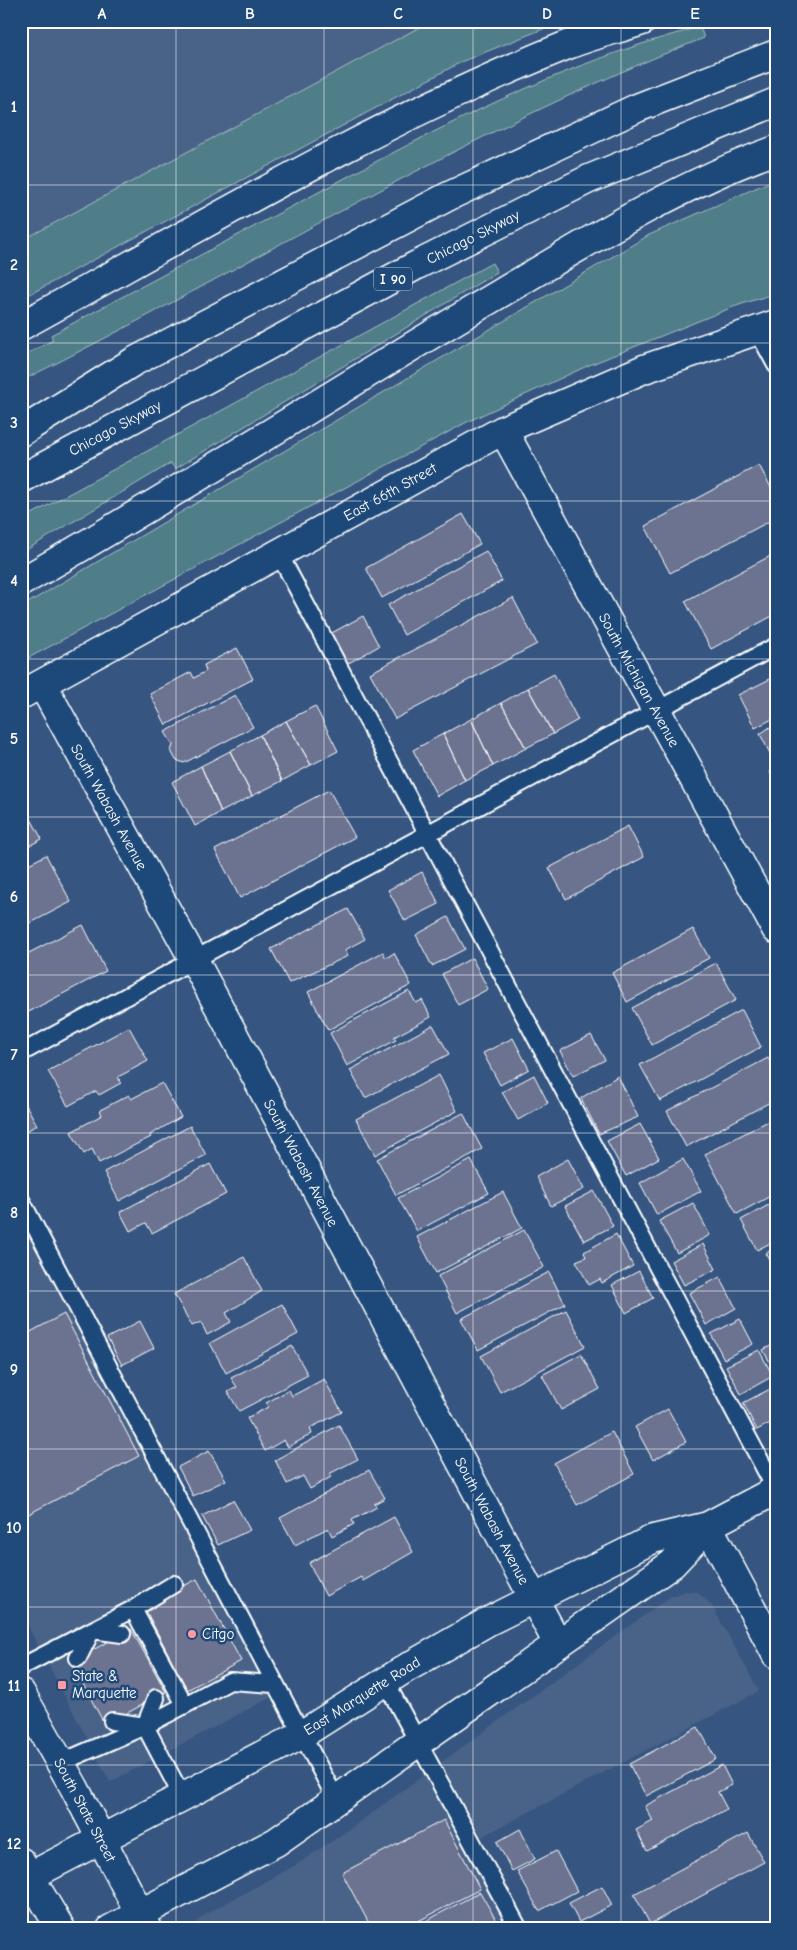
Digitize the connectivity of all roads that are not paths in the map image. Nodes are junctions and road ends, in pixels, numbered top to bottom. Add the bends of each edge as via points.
1 (642, 21) edge
2 (776, 54) edge
3 (776, 102) edge
4 (776, 150) edge
5 (21, 326) edge
6 (766, 327) edge
7 (134, 362) junction
8 (776, 365) edge
9 (21, 409) edge
10 (503, 430) junction
11 (21, 432) edge
12 (21, 478) edge
13 (279, 554) junction
14 (21, 582) edge
15 (776, 646) edge
16 (32, 690) edge
17 (656, 711) junction
18 (428, 833) junction
19 (776, 929) edge
20 (194, 960) junction
21 (21, 1053) edge
22 (21, 1200) edge
23 (776, 1490) edge
24 (708, 1526) junction
25 (174, 1584) dead end
26 (534, 1599) junction
27 (134, 1609) junction
28 (122, 1634) dead end
29 (96, 1638) junction
30 (558, 1644) junction
31 (776, 1654) edge
32 (78, 1658) dead end
33 (21, 1667) edge
34 (385, 1681) junction
35 (274, 1684) junction
36 (21, 1693) edge
37 (156, 1698) dead end
38 (185, 1705) junction
39 (134, 1710) dead end
40 (112, 1721) dead end
41 (145, 1726) junction
42 (302, 1735) junction
43 (418, 1742) junction
44 (60, 1763) junction
45 (183, 1798) junction
46 (336, 1800) junction
47 (102, 1840) junction
48 (24, 1873) edge
49 (144, 1922) edge
50 (61, 1929) edge
51 (112, 1929) edge
52 (518, 1929) edge

1 - 5 main road via 571,44 438,101
2 - 7 main road via 637,108 449,196
3 - 12 main road, Chicago Skyway / I 90 via 580,183 417,266
4 - 14 main road via 634,215 392,358 139,515
6 - 8 lane
6 - 10 main road, East 66th Street via 644,369
7 - 9 main road
7 - 11 main road
10 - 13 main road, East 66th Street
10 - 17 main road, South Michigan Avenue
13 - 16 main road, East 66th Street
13 - 18 lane
15 - 17 lane
16 - 20 main road, South Wabash Avenue
17 - 18 lane
17 - 19 main road, South Michigan Avenue
18 - 20 lane
18 - 23 lane
20 - 21 lane
20 - 26 main road, South Wabash Avenue
22 - 35 lane
23 - 24 main road, East Marquette Road
24 - 26 main road, East Marquette Road via 652,1539
24 - 30 main road, East Marquette Road via 672,1564
24 - 31 main road
25 - 27 lane
26 - 30 main road, South Wabash Avenue
26 - 34 main road, East Marquette Road via 487,1622
27 - 29 lane
27 - 38 lane
28 - 29 lane
29 - 32 lane
29 - 33 lane
30 - 43 main road, East Marquette Road
34 - 42 main road, East Marquette Road
34 - 43 lane
35 - 38 lane via 230,1681
35 - 42 lane
36 - 44 main road, South State Street
37 - 41 lane
38 - 41 lane
39 - 41 lane
40 - 41 lane
41 - 44 lane
41 - 45 lane
42 - 45 main road, East Marquette Road
42 - 46 lane
43 - 46 main road, East Marquette Road
43 - 52 lane
44 - 47 main road, South State Street
45 - 47 main road, East Marquette Road
46 - 49 main road, East Marquette Road via 276,1842
47 - 48 main road, East Marquette Road
47 - 49 main road, South State Street
48 - 50 main road
49 - 51 main road, East Marquette Road

